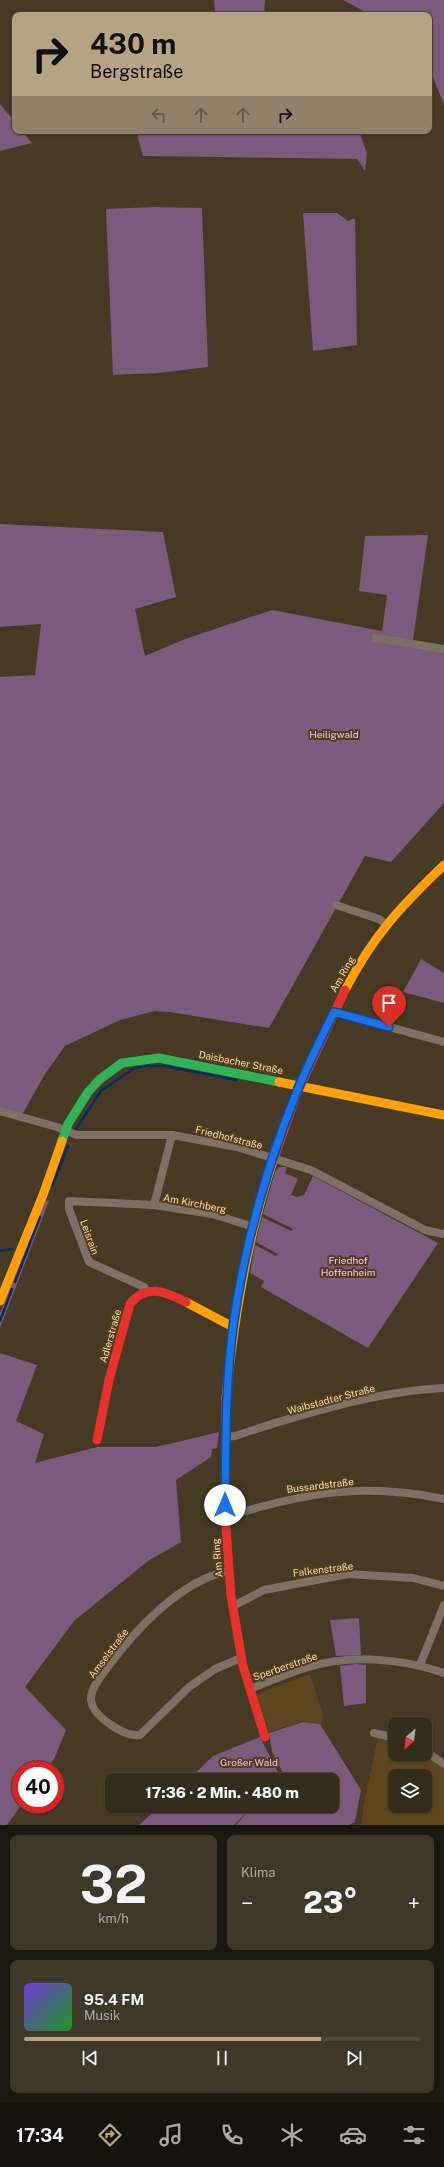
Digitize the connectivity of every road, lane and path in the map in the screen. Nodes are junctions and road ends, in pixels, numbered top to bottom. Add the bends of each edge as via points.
1 (376, 638) dead end
2 (444, 649) edge
3 (444, 865) edge
4 (336, 905) dead end
5 (386, 924) junction
6 (334, 1012) junction
7 (444, 1042) edge
8 (300, 1085) junction
9 (0, 1111) edge
10 (444, 1115) edge
11 (66, 1132) junction
12 (172, 1135) junction
13 (273, 1159) junction
14 (69, 1201) joint
15 (154, 1205) junction
16 (254, 1227) junction
17 (444, 1234) edge
18 (146, 1291) junction
19 (0, 1301) edge
20 (233, 1327) junction
21 (444, 1388) edge
22 (225, 1437) junction
23 (97, 1440) dead end
24 (444, 1499) edge
25 (225, 1517) junction
26 (228, 1571) junction
27 (444, 1586) edge
28 (444, 1605) edge
29 (233, 1606) junction
30 (241, 1658) junction
31 (420, 1664) junction
32 (444, 1673) edge
33 (250, 1689) junction
34 (374, 1733) dead end
35 (388, 1736) edge
36 (265, 1737) dead end
37 (432, 1756) edge
38 (444, 1764) edge

1 - 2 street
3 - 5 street, Am Ring
4 - 5 street via 379,919
5 - 6 street, Am Ring via 358,967
6 - 7 street
6 - 8 street, Am Ring
8 - 10 street, Daisbacher Straße via 318,1091
8 - 11 street, Daisbacher Straße via 159,1058 122,1063 100,1079 88,1092
8 - 13 street, Am Ring
9 - 11 street via 57,1127
11 - 12 street, Friedhofstraße via 76,1135
11 - 19 street, Daisbacher Straße
12 - 13 street, Friedhofstraße via 237,1147
12 - 15 street, Am Kirchberg
13 - 16 street, Am Ring
13 - 17 street, Friedhofstraße via 311,1170 425,1230
14 - 15 street, Am Kirchberg
14 - 18 street, Leisrain via 69,1209 89,1262 144,1287
15 - 16 street, Am Kirchberg via 212,1214
16 - 20 street, Am Ring
18 - 20 street via 157,1292 200,1308
18 - 23 street, Adlerstraße via 136,1295 130,1304 109,1380
20 - 22 street, Am Ring
21 - 22 street, Waibstadter Straße via 354,1402
22 - 25 street, Am Ring
24 - 25 street, Bussardstraße via 363,1490 334,1492 280,1501
25 - 26 street, Am Ring
26 - 29 street, Am Ring
26 - 30 street, Amselstraße via 213,1574 196,1584 155,1614 131,1636 99,1679 92,1693 92,1705 110,1724 130,1734 140,1735 189,1687 214,1669
27 - 29 street, Falkenstraße via 413,1578 348,1574 264,1590
28 - 31 street
29 - 30 street, Am Ring
30 - 33 street, Am Ring
31 - 32 street, Sperberstraße
31 - 33 street, Sperberstraße via 358,1659 328,1662
33 - 36 street, Am Ring
34 - 35 street
37 - 38 street

